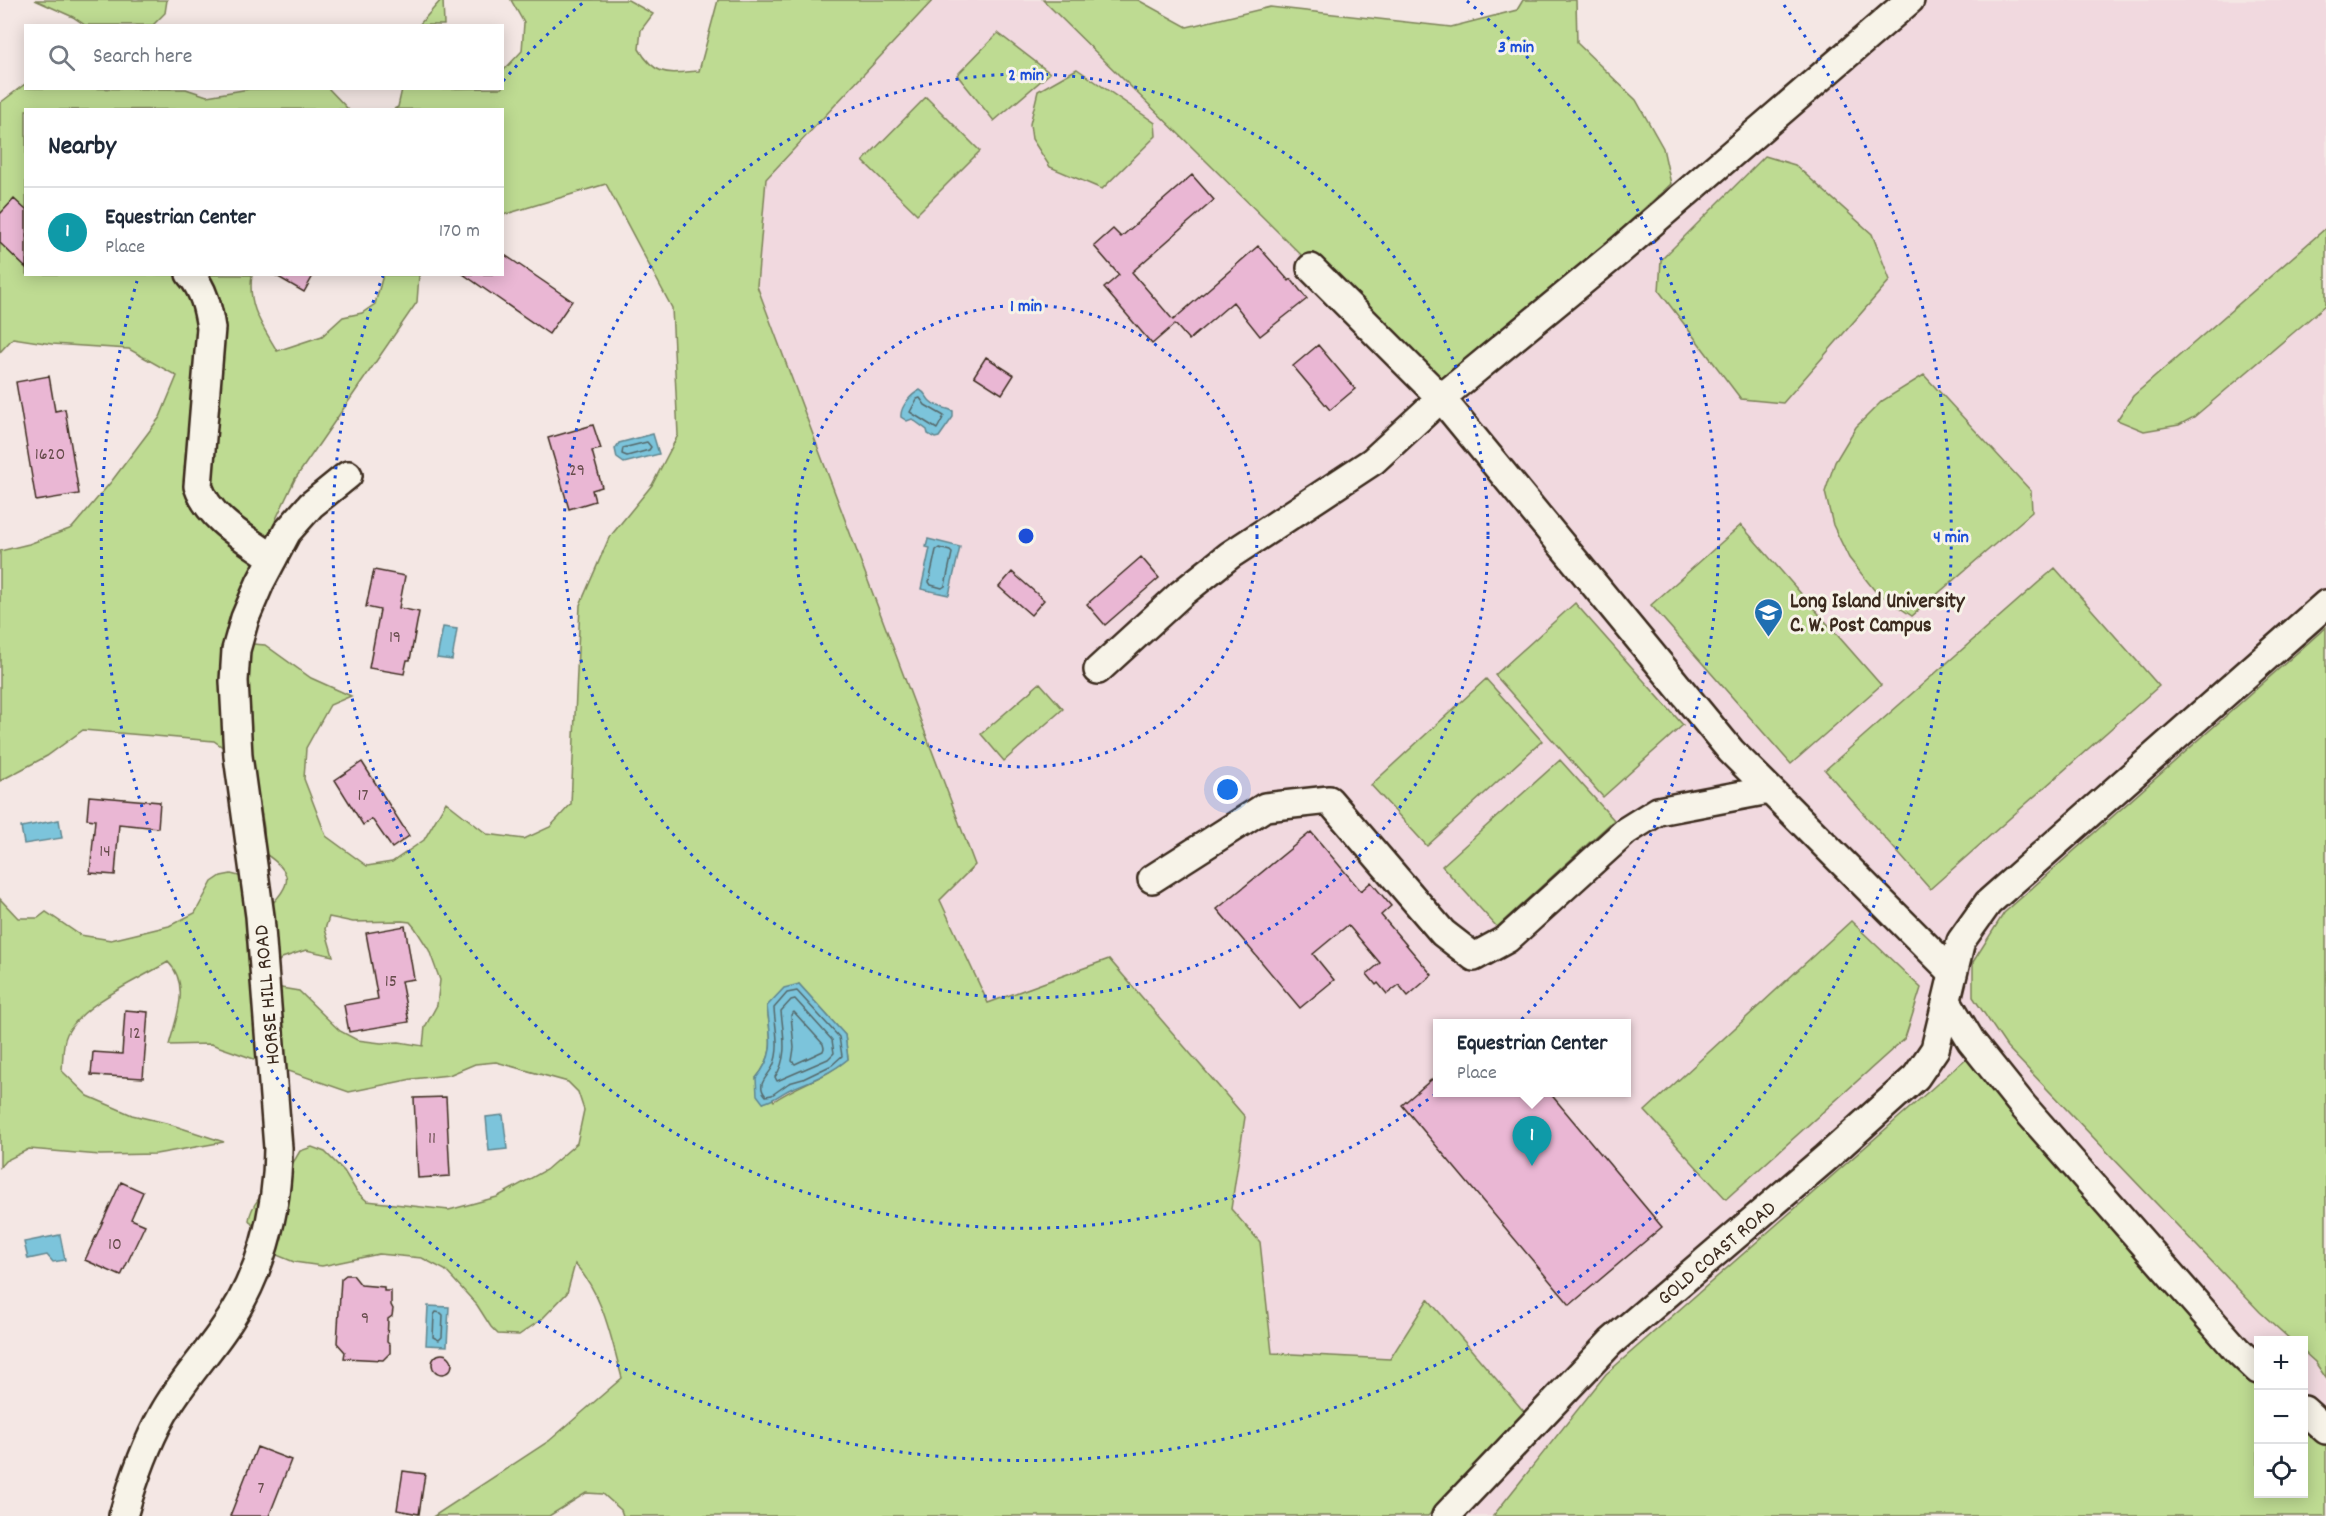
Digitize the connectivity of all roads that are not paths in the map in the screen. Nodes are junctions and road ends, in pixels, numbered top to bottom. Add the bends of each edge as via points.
1 (1910, 0) edge
2 (1311, 268) dead end
3 (192, 276) edge
4 (1441, 398) junction
5 (348, 475) dead end
6 (273, 558) junction
7 (2326, 604) edge
8 (1098, 670) dead end
9 (1769, 790) junction
10 (1152, 879) dead end
11 (1952, 972) junction
12 (1947, 1001) junction
13 (2254, 1365) edge
14 (2308, 1414) edge
15 (2326, 1430) edge
16 (123, 1516) edge
17 (1446, 1516) edge

1 - 4 street via 1618,252
2 - 4 street
3 - 6 street via 205,300 211,328 198,486 212,512
4 - 8 street via 1373,460 1230,555
4 - 9 street via 1731,751
5 - 6 street, HORSE HILL ROAD via 310,505 287,532
6 - 16 street, HORSE HILL ROAD via 245,618 236,650 234,681 238,756 260,916 271,1050 278,1148 274,1206 262,1252 240,1300 223,1331 164,1413 146,1448
7 - 11 street, GOLD COAST ROAD via 1989,903 1961,941
9 - 10 street via 1658,811 1626,831 1508,939 1474,957 1443,933 1329,800 1265,807
9 - 11 street
11 - 12 street, GOLD COAST ROAD
12 - 13 street via 1971,1041 2023,1106
12 - 17 street, GOLD COAST ROAD via 1935,1049 1916,1077 1611,1342
14 - 15 street

